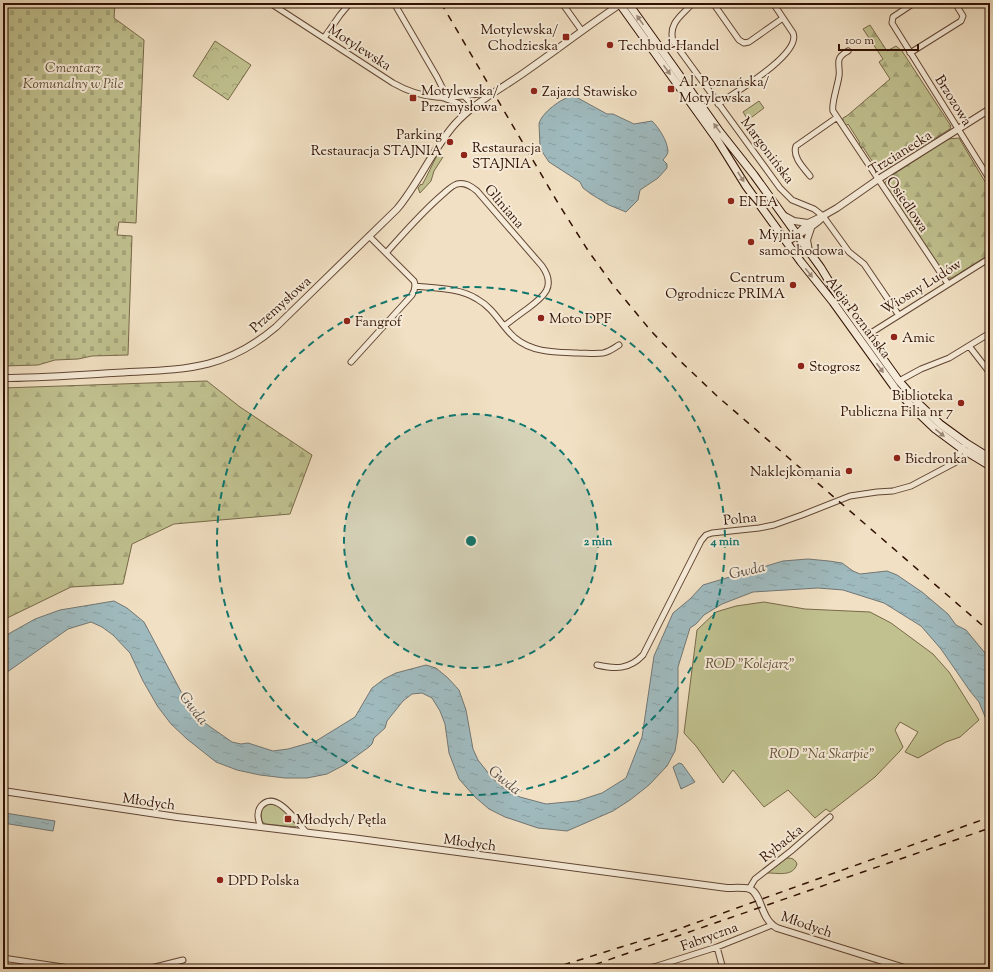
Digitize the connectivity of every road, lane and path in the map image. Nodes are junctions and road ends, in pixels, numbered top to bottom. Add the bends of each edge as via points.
1 (270, 3) edge
2 (350, 3) edge
3 (394, 3) edge
4 (562, 3) edge
5 (620, 3) edge
6 (628, 3) edge
7 (693, 3) edge
8 (713, 3) edge
9 (773, 3) edge
10 (914, 3) edge
11 (955, 3) edge
12 (783, 18) junction
13 (582, 31) junction
14 (324, 38) junction
15 (848, 51) dead end
16 (910, 53) junction
17 (493, 92) junction
18 (465, 97) junction
19 (444, 98) junction
20 (718, 104) junction
21 (990, 109) edge
22 (470, 110) junction
23 (836, 118) junction
24 (958, 129) junction
25 (810, 176) dead end
26 (877, 180) junction
27 (990, 180) edge
28 (751, 192) junction
29 (771, 198) junction
30 (783, 215) junction
31 (823, 216) junction
32 (809, 225) junction
33 (797, 234) junction
34 (369, 236) junction
35 (787, 242) junction
36 (809, 251) junction
37 (386, 253) junction
38 (990, 258) edge
39 (948, 284) junction
40 (415, 286) junction
41 (898, 314) junction
42 (504, 326) junction
43 (990, 333) edge
44 (866, 336) junction
45 (619, 345) dead end
46 (969, 346) junction
47 (351, 362) dead end
48 (990, 373) edge
49 (3, 378) edge
50 (899, 381) junction
51 (967, 448) junction
52 (990, 458) edge
53 (990, 466) edge
54 (597, 665) dead end
55 (3, 791) edge
56 (830, 817) dead end
57 (261, 827) junction
58 (306, 832) junction
59 (749, 889) junction
60 (772, 925) junction
61 (718, 947) junction
62 (3, 958) edge
63 (183, 960) dead end
64 (652, 968) edge
65 (76, 969) edge
66 (147, 969) edge
67 (642, 969) edge
68 (723, 969) edge
69 (908, 969) edge

1 - 14 street, Motylewska
2 - 14 street
3 - 19 street via 438,77
4 - 13 street
5 - 13 street, Motylewska
5 -> 28 main road, Aleja Poznańska
29 -> 6 main road, Aleja Poznańska via 720,132
7 - 20 street, Margonińska via 673,25 672,39
8 - 12 street via 739,40 744,43 750,42
9 - 12 street
10 - 16 street, Brzozowa via 895,15 892,21
11 - 16 street via 962,16 961,21
12 - 20 street via 795,36 792,46 777,63
13 - 17 street, Motylewska
14 - 19 street, Motylewska via 397,85 420,94
15 - 23 street, Osiedlowa via 839,59 840,75 832,108
16 - 24 street, Brzozowa
17 - 18 street, Motylewska
17 - 22 street, Przemysłowa
18 - 19 street, Motylewska
18 - 22 street via 470,102
19 - 22 street, Motylewska
20 - 31 street, Margonińska via 783,192 792,200
21 - 24 street, Trzcianecka
22 - 34 street, Przemysłowa via 441,142 402,203
23 - 25 street via 796,146 796,157
23 - 26 street, Osiedlowa
24 - 26 street, Trzcianecka
24 - 27 street, Brzozowa
26 - 31 street, Trzcianecka
26 - 39 street, Osiedlowa
28 - 29 main road via 759,190
28 - 35 main road, Aleja Poznańska
29 - 30 main road, Aleja Poznańska
30 - 32 street
30 - 33 main road, Aleja Poznańska
31 - 32 street, Trzcianecka
31 - 41 street, Margonińska via 849,252 864,264
32 - 33 street, Trzcianecka
32 - 36 street
33 - 35 street, Trzcianecka
33 - 36 main road, Aleja Poznańska
34 - 37 street
34 - 49 street, Przemysłowa via 270,332 241,352 218,361 177,370
35 -> 51 main road, Aleja Poznańska via 900,394 928,422
36 - 44 main road, Aleja Poznańska
37 - 40 street via 414,281
37 - 42 street, Gliniana via 423,212 451,187 457,184 472,186 542,266 548,277 545,294
38 - 39 street, Wiosny Ludów
39 - 41 street, Wiosny Ludów
40 - 42 street via 460,292 476,298 490,308
40 - 47 street via 412,295
41 - 44 street, Wiosny Ludów
42 - 45 street via 526,346 544,352 603,353
43 - 46 street
44 - 50 main road, Aleja Poznańska
46 - 48 street
46 - 50 street
50 - 51 main road, Aleja Poznańska via 929,414
51 - 52 main road, Aleja Poznańska
51 - 53 main road, Aleja Poznańska
51 - 54 street, Polna via 952,465 902,489 850,496 766,527 709,534 701,541 643,655 634,663 622,668
55 - 57 street, Młodych
56 - 59 street, Rybacka via 791,852 755,879
57 - 58 street, Młodych
57 - 58 street via 258,810 264,804 273,801 282,805
58 - 59 street, Młodych
59 - 60 street, Młodych via 755,894 764,916
60 - 61 street, Fabryczna
60 - 69 street, Młodych
61 - 64 street, Fabryczna
61 - 68 street
62 - 65 street
63 - 66 street
64 - 67 street, Fabryczna

